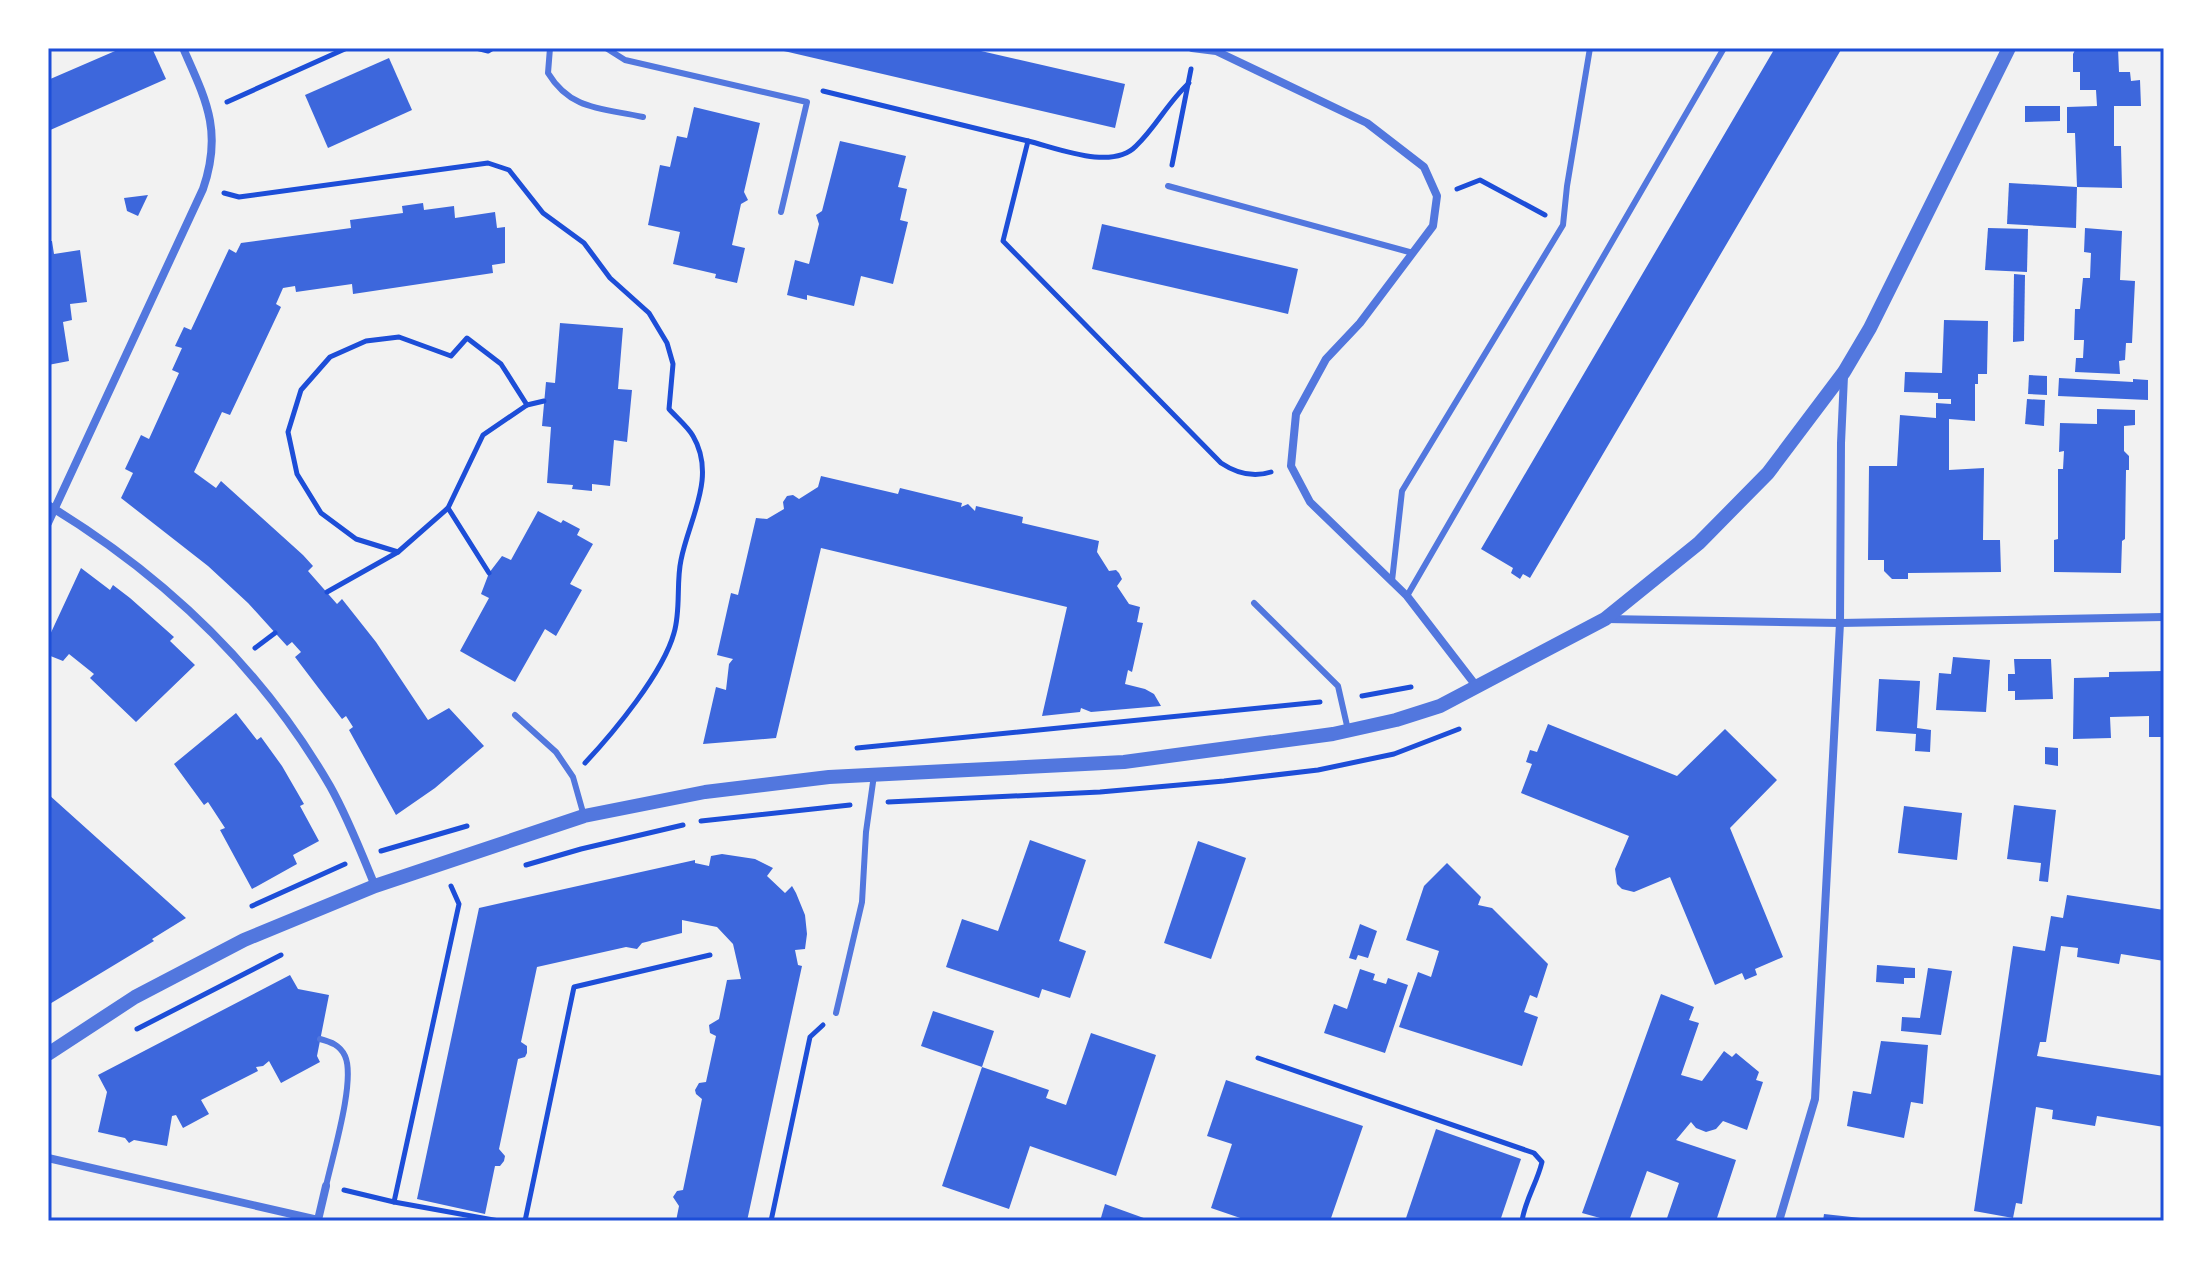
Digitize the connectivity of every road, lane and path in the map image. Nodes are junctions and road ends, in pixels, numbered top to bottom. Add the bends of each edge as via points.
1 (183, 48) edge
2 (347, 48) edge
3 (476, 48) edge
4 (493, 48) edge
5 (550, 48) edge
6 (606, 48) edge
7 (1193, 48) edge
8 (1590, 48) edge
9 (1724, 48) edge
10 (2009, 48) edge
11 (1215, 49) edge
12 (1189, 83) junction
13 (807, 102) junction
14 (211, 116) junction
15 (643, 117) dead end
16 (1028, 141) junction
17 (1480, 180) dead end
18 (1168, 186) joint
19 (203, 189) junction
20 (781, 212) dead end
21 (1563, 225) junction
22 (1413, 253) junction
23 (1844, 372) junction
24 (544, 401) dead end
25 (527, 405) junction
26 (1291, 466) junction
27 (51, 507) edge
28 (448, 508) junction
29 (48, 523) edge
30 (398, 552) junction
31 (489, 573) dead end
32 (1392, 581) junction
33 (327, 592) dead end
34 (1407, 596) junction
35 (1254, 603) dead end
36 (2164, 617) edge
37 (1605, 619) junction
38 (1840, 623) junction
39 (1477, 687) junction
40 (515, 715) dead end
41 (1459, 729) dead end
42 (1348, 730) junction
43 (874, 775) junction
44 (573, 777) junction
45 (870, 803) junction
46 (584, 816) junction
47 (441, 863) junction
48 (523, 866) dead end
49 (466, 883) dead end
50 (375, 886) junction
51 (451, 887) junction
52 (437, 892) dead end
53 (290, 951) dead end
54 (710, 955) dead end
55 (836, 1013) joint
56 (127, 1035) dead end
57 (320, 1039) dead end
58 (48, 1054) edge
59 (1258, 1058) dead end
60 (48, 1158) edge
61 (326, 1186) junction
62 (394, 1202) junction
63 (499, 1221) edge
64 (525, 1221) edge
65 (771, 1221) edge
66 (1522, 1221) edge
67 (1779, 1221) edge

1 - 14 street
2 - 14 path via 230,100
3 - 4 path
5 - 15 lane via 548,73 565,97
6 - 13 lane via 625,60
7 - 11 street
7 - 12 path
8 - 21 lane
9 - 34 lane
10 - 23 street
11 - 22 street via 1367,123 1424,167 1437,196 1433,226
12 - 16 path via 1134,149 1112,158
12 - 18 path
13 - 16 path via 810,88
13 - 20 lane
14 - 19 street via 211,165
16 - 26 path via 1003,241 1221,463 1232,471 1259,476
17 - 21 path
18 - 22 lane
19 - 27 street
19 - 44 path via 239,197 488,163 509,170 543,213 584,243 610,278 649,313 673,364 669,409 693,436 703,463 703,486 681,561 675,632 610,737
21 - 32 lane via 1402,491
22 - 26 street via 1326,359 1296,414
23 - 37 street via 1768,473 1728,516
23 - 38 street
24 - 25 path
25 - 28 path via 483,435
25 - 30 path via 501,364 467,338 451,356 399,337 366,341 330,357 320,368 301,390 288,432 297,474 321,513 356,539
26 - 32 street via 1310,502
27 - 29 street
27 - 50 street via 165,586 255,678 330,785
28 - 30 path
28 - 31 path
30 - 33 path
32 - 34 street
34 - 39 street
35 - 42 lane via 1338,686
36 - 38 street
37 - 38 street
37 - 39 street
38 - 67 street via 1815,1099
39 - 42 street via 1440,706
40 - 44 lane via 556,752
41 - 45 path via 1394,754 1287,774 1100,792
42 - 43 street via 1124,762
43 - 45 lane
43 - 46 street via 705,792
44 - 46 lane
45 - 48 path via 698,822
45 - 55 lane via 862,902
46 - 47 street
47 - 50 street
47 - 51 path
49 - 51 path
50 - 58 street via 244,940 135,997
51 - 52 path
51 - 62 path via 459,904
53 - 56 path
54 - 64 path via 574,987
55 - 65 path via 810,1037
57 - 61 lane via 335,1043 345,1055 350,1076
59 - 66 path via 1534,1153 1542,1162
60 - 61 street via 318,1220
61 - 62 path
62 - 63 path

